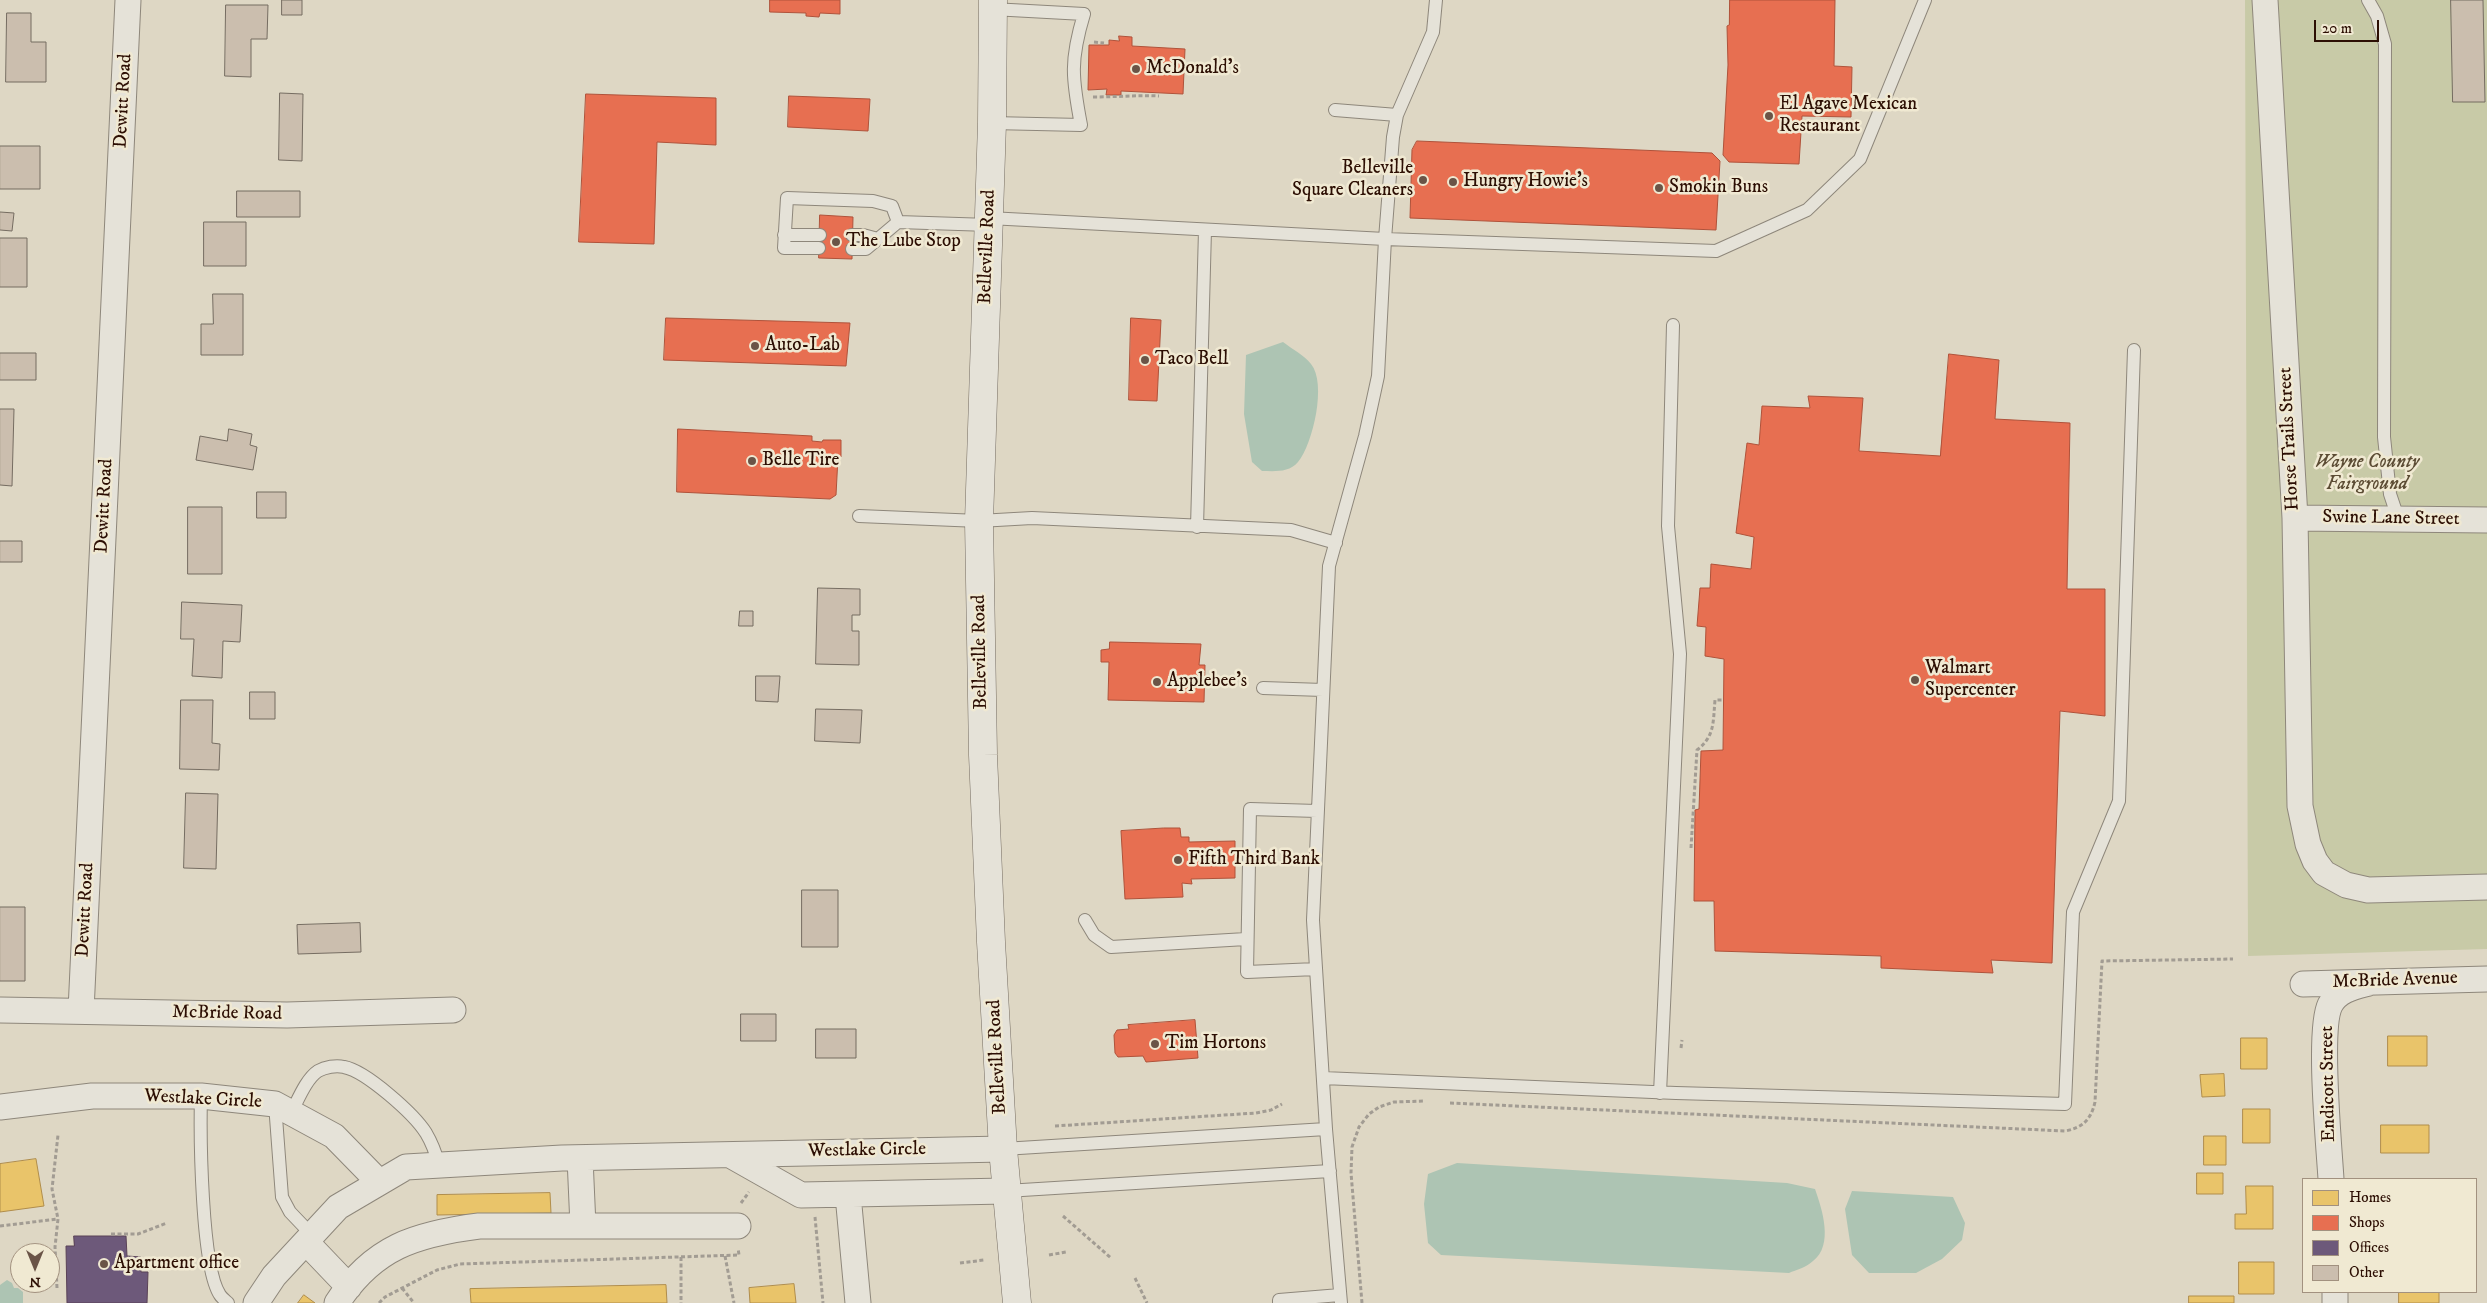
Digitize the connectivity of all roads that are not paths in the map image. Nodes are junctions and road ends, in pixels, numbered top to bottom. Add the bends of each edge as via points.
1 (128, 0) edge
2 (1436, 0) edge
3 (1925, 0) edge
4 (2264, 0) edge
5 (2368, 0) edge
6 (993, 4) edge
7 (1335, 110) dead end
8 (1397, 115) junction
9 (992, 122) junction
10 (898, 222) junction
11 (989, 222) junction
12 (1205, 230) junction
13 (852, 235) dead end
14 (878, 239) junction
15 (1385, 239) junction
16 (819, 242) dead end
17 (852, 249) dead end
18 (1673, 325) dead end
19 (2134, 350) dead end
20 (858, 516) dead end
21 (2294, 518) junction
22 (2398, 518) junction
23 (2487, 520) edge
24 (979, 521) junction
25 (1197, 527) junction
26 (1336, 543) junction
27 (1263, 688) dead end
28 (1323, 690) junction
29 (1317, 811) junction
30 (2487, 887) edge
31 (1085, 920) dead end
32 (1246, 939) junction
33 (1316, 969) junction
34 (2487, 979) edge
35 (2369, 983) junction
36 (2303, 984) dead end
37 (0, 1010) edge
38 (453, 1010) dead end
39 (81, 1011) junction
40 (1323, 1078) junction
41 (1660, 1093) junction
42 (201, 1096) junction
43 (0, 1107) edge
44 (283, 1108) junction
45 (1326, 1129) junction
46 (1003, 1149) junction
47 (732, 1156) junction
48 (580, 1158) junction
49 (439, 1165) junction
50 (1330, 1171) junction
51 (2331, 1178) edge
52 (379, 1182) junction
53 (1006, 1191) junction
54 (848, 1195) junction
55 (583, 1226) junction
56 (738, 1226) dead end
57 (309, 1239) junction
58 (343, 1295) edge
59 (1341, 1299) edge
60 (228, 1303) edge
61 (256, 1303) edge
62 (858, 1303) edge
63 (1017, 1303) edge
64 (1279, 1303) edge

1 - 39 street, Dewitt Road
2 - 8 lane via 1433,32
3 - 15 lane via 1860,159 1807,210 1716,251
4 - 21 street, Horse Trails Street
5 - 22 lane via 2377,16 2385,44 2384,437 2390,494
6 - 9 main road, Belleville Road
6 - 9 lane via 1084,14 1072,72 1081,125
7 - 8 lane
8 - 15 lane
9 - 11 main road, Belleville Road
10 - 11 lane
10 - 14 lane
10 - 16 lane via 892,206 873,201 787,198 784,248
11 - 12 lane
11 - 24 main road, Belleville Road
12 - 15 lane
12 - 25 lane
13 - 14 lane
14 - 17 lane via 866,249
15 - 26 lane via 1378,376
18 - 41 lane via 1668,526 1680,654
19 - 41 lane via 2119,801 2072,912 2065,1104
20 - 24 lane
21 - 22 street, Swine Lane Street
21 - 30 street, Horse Trails Street via 2300,806 2315,861 2324,873 2346,885 2368,890
22 - 23 street, Swine Lane Street
24 - 25 lane via 1032,518
24 - 46 main road, Belleville Road via 990,942
25 - 26 lane via 1291,530
26 - 28 lane via 1329,566
27 - 28 lane
28 - 29 lane
29 - 32 lane via 1250,809
29 - 33 lane via 1313,920
31 - 32 lane via 1094,935 1111,947
32 - 33 lane via 1247,972
33 - 40 lane
34 - 35 street, McBride Avenue
35 - 36 street, McBride Avenue
35 - 51 street, Endicott Street via 2344,990 2330,1006 2327,1017
37 - 39 street, McBride Road
38 - 39 street, McBride Road via 287,1015
40 - 41 lane
40 - 45 lane
42 - 43 street, Westlake Circle via 92,1096
42 - 44 street, Westlake Circle
42 - 60 lane via 200,1139 210,1265 220,1295
44 - 49 lane via 317,1072 343,1066 359,1073 410,1114 426,1133
44 - 52 street, Westlake Circle via 334,1136
44 - 57 lane via 278,1165 282,1197
45 - 46 lane
45 - 50 lane
46 - 47 street, Westlake Circle
46 - 53 main road, Belleville Road
47 - 48 street, Westlake Circle
47 - 54 street via 801,1195
48 - 49 street, Westlake Circle
48 - 55 street
49 - 52 street, Westlake Circle via 406,1167
50 - 53 lane
50 - 59 lane
52 - 57 street, Westlake Circle via 338,1207
53 - 54 street
53 - 63 main road, Belleville Road
54 - 62 street
55 - 56 street
55 - 58 street via 479,1226 426,1235 378,1256 361,1271
57 - 58 street
57 - 61 street, Westlake Circle via 274,1276
59 - 64 lane via 1279,1300

